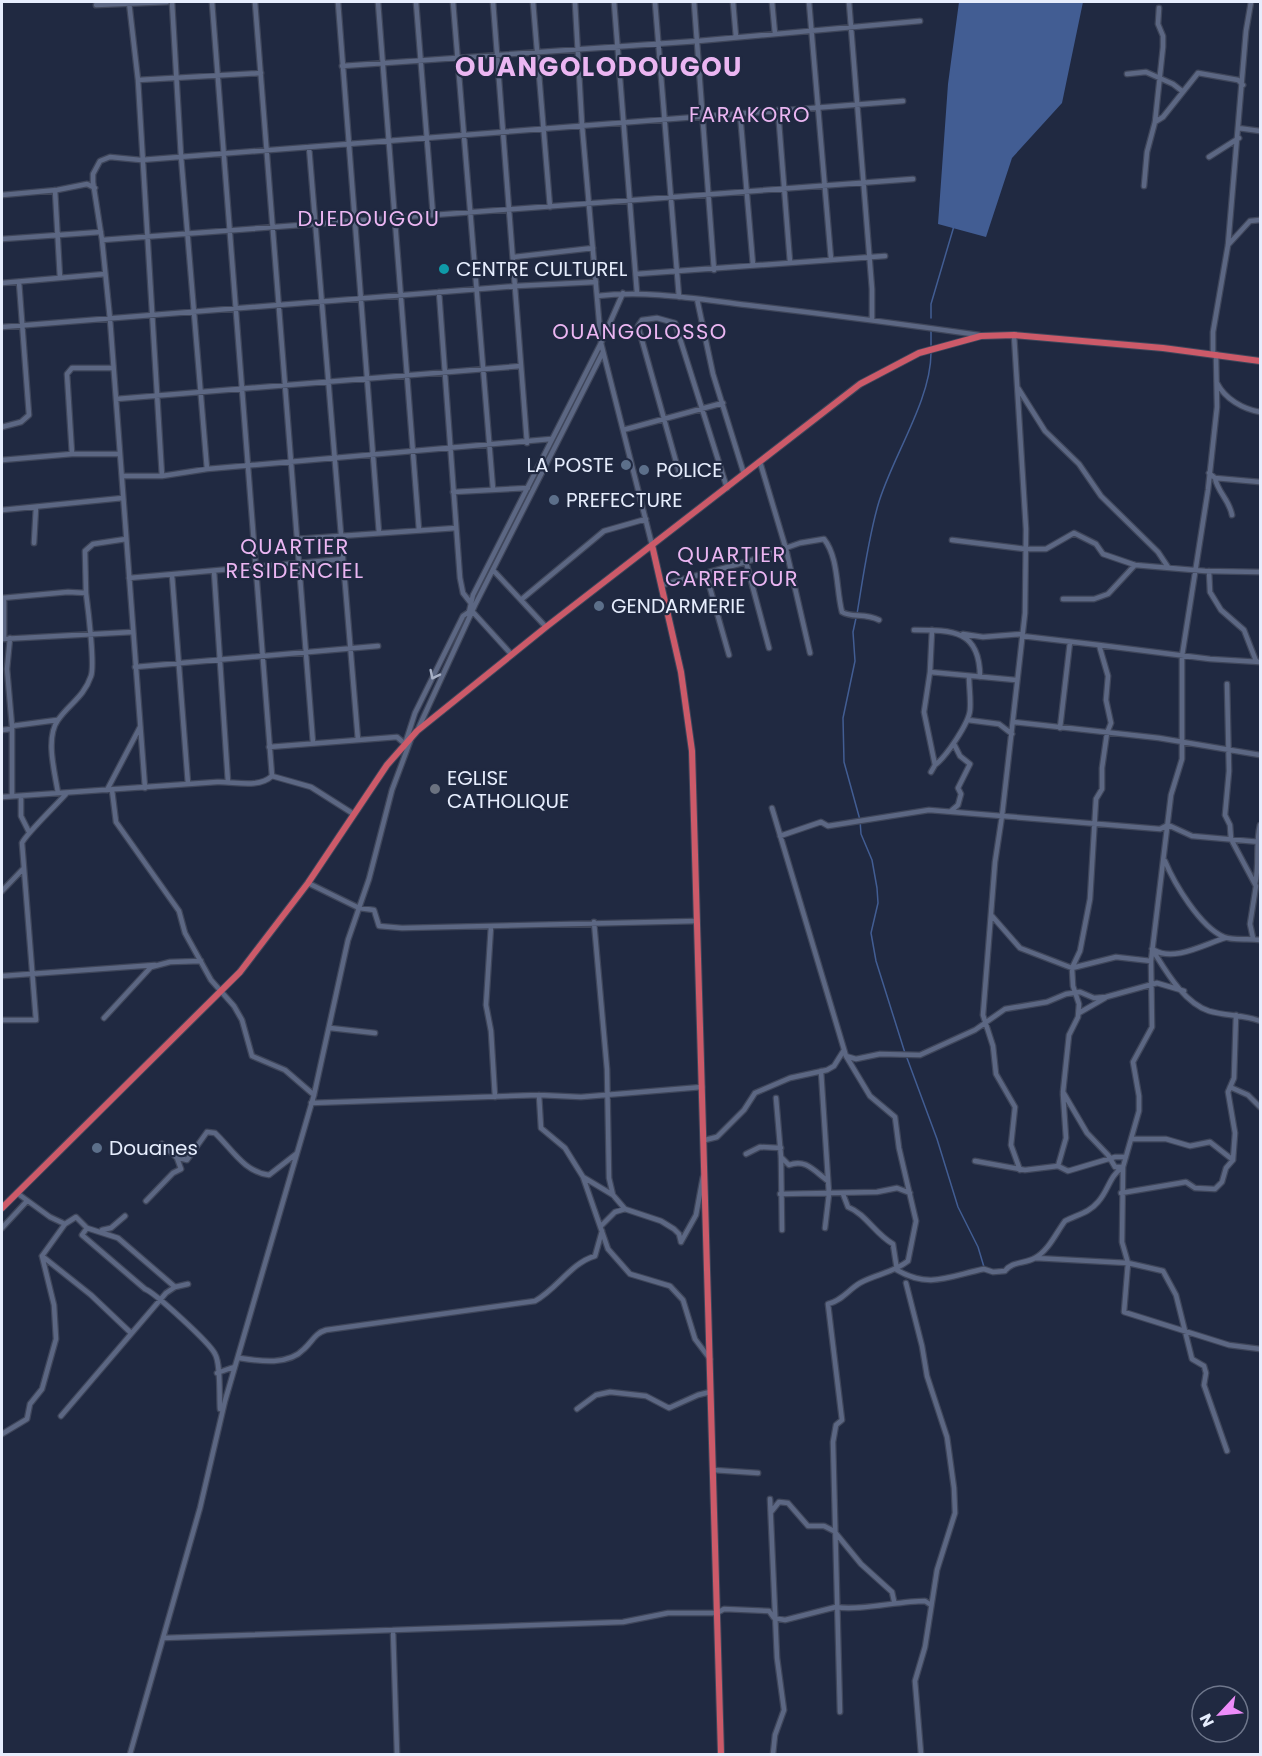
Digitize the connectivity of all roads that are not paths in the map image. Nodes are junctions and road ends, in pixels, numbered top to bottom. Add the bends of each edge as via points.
1 (129, 2) edge
2 (166, 2) edge
3 (172, 2) edge
4 (212, 2) edge
5 (255, 2) edge
6 (338, 2) edge
7 (378, 2) edge
8 (416, 2) edge
9 (453, 2) edge
10 (493, 2) edge
11 (533, 2) edge
12 (575, 2) edge
13 (614, 2) edge
14 (655, 2) edge
15 (694, 2) edge
16 (732, 2) edge
17 (772, 2) edge
18 (809, 2) edge
19 (849, 2) edge
20 (1251, 2) edge
21 (96, 5) dead end
22 (1159, 8) dead end
23 (920, 21) dead end
24 (850, 27) junction
25 (811, 30) junction
26 (775, 34) junction
27 (736, 37) junction
28 (698, 41) junction
29 (659, 42) junction
30 (617, 46) junction
31 (578, 48) junction
32 (537, 51) junction
33 (497, 54) junction
34 (458, 58) junction
35 (421, 61) junction
36 (383, 62) junction
37 (342, 66) junction
38 (261, 73) junction
39 (1127, 74) dead end
40 (219, 76) junction
41 (177, 79) junction
42 (1159, 79) junction
43 (138, 80) junction
44 (1243, 85) junction
45 (1182, 91) junction
46 (903, 101) dead end
47 (857, 105) junction
48 (819, 107) junction
49 (778, 111) junction
50 (740, 113) junction
51 (704, 116) junction
52 (663, 118) junction
53 (624, 121) junction
54 (1155, 122) junction
55 (582, 125) junction
56 (1238, 128) junction
57 (543, 129) junction
58 (502, 131) junction
59 (1260, 131) edge
60 (464, 134) junction
61 (426, 138) junction
62 (1239, 138) junction
63 (390, 141) junction
64 (350, 144) junction
65 (309, 147) junction
66 (269, 150) junction
67 (225, 153) junction
68 (181, 156) junction
69 (1209, 157) dead end
70 (141, 159) junction
71 (913, 179) dead end
72 (862, 182) junction
73 (825, 185) junction
74 (1144, 186) dead end
75 (95, 188) junction
76 (784, 188) junction
77 (55, 190) junction
78 (746, 191) junction
79 (709, 194) junction
80 (2, 195) edge
81 (669, 197) junction
82 (630, 200) junction
83 (589, 204) junction
84 (550, 207) junction
85 (508, 210) junction
86 (470, 212) junction
87 (433, 215) junction
88 (396, 218) junction
89 (356, 220) junction
90 (1260, 220) edge
91 (315, 223) junction
92 (273, 227) junction
93 (229, 231) junction
94 (101, 232) junction
95 (189, 234) junction
96 (57, 235) junction
97 (149, 238) junction
98 (2, 239) edge
99 (102, 240) junction
100 (1228, 245) junction
101 (593, 248) junction
102 (885, 256) dead end
103 (514, 257) junction
104 (870, 257) junction
105 (831, 259) junction
106 (790, 262) junction
107 (753, 266) junction
108 (714, 270) junction
109 (677, 272) junction
110 (105, 274) junction
111 (636, 274) junction
112 (60, 278) junction
113 (19, 282) junction
114 (596, 282) junction
115 (2, 283) edge
116 (516, 286) junction
117 (477, 289) junction
118 (439, 292) junction
119 (623, 293) junction
120 (637, 293) junction
121 (400, 295) junction
122 (597, 296) junction
123 (679, 297) junction
124 (361, 299) junction
125 (697, 299) junction
126 (321, 302) junction
127 (280, 305) junction
128 (235, 309) junction
129 (194, 313) junction
130 (154, 315) junction
131 (110, 319) junction
132 (872, 319) junction
133 (21, 326) junction
134 (2, 327) edge
135 (1014, 335) junction
136 (981, 336) junction
137 (601, 343) junction
138 (603, 352) junction
139 (1215, 354) junction
140 (1260, 361) edge
141 (521, 366) junction
142 (113, 368) junction
143 (484, 369) junction
144 (445, 372) junction
145 (407, 375) junction
146 (366, 378) junction
147 (327, 381) junction
148 (1216, 381) junction
149 (285, 386) junction
150 (1018, 388) junction
151 (241, 389) junction
152 (200, 391) junction
153 (158, 397) junction
154 (116, 399) junction
155 (723, 403) junction
156 (700, 409) junction
157 (1260, 412) edge
158 (665, 418) junction
159 (2, 427) edge
160 (623, 430) junction
161 (551, 439) junction
162 (527, 442) junction
163 (489, 445) junction
164 (450, 449) junction
165 (412, 452) junction
166 (72, 454) junction
167 (119, 454) junction
168 (372, 456) junction
169 (335, 459) junction
170 (2, 460) edge
171 (291, 462) junction
172 (760, 462) junction
173 (247, 466) junction
174 (207, 469) junction
175 (1209, 473) junction
176 (744, 474) junction
177 (122, 476) junction
178 (162, 476) junction
179 (680, 476) dead end
180 (1215, 478) junction
181 (1260, 482) edge
182 (526, 488) junction
183 (727, 488) junction
184 (494, 489) junction
185 (533, 489) junction
186 (453, 492) junction
187 (123, 498) junction
188 (36, 507) junction
189 (2, 510) edge
190 (1232, 515) dead end
191 (646, 519) junction
192 (456, 528) junction
193 (419, 530) junction
194 (379, 533) junction
195 (340, 536) junction
196 (126, 539) junction
197 (297, 539) junction
198 (952, 540) dead end
199 (34, 543) dead end
200 (652, 545) junction
201 (786, 549) junction
202 (1026, 549) junction
203 (343, 559) junction
204 (746, 562) junction
205 (300, 564) junction
206 (1135, 566) junction
207 (1168, 567) junction
208 (255, 568) junction
209 (493, 570) junction
210 (214, 571) junction
211 (1197, 571) junction
212 (1209, 572) junction
213 (1260, 572) edge
214 (706, 574) junction
215 (172, 575) junction
216 (129, 578) junction
217 (662, 585) junction
218 (86, 593) junction
219 (3, 598) edge
220 (1062, 598) dead end
221 (522, 599) junction
222 (472, 606) junction
223 (879, 620) dead end
224 (546, 627) junction
225 (914, 630) dead end
226 (932, 630) junction
227 (134, 632) junction
228 (90, 633) junction
229 (963, 634) junction
230 (1022, 635) junction
231 (5, 639) edge
232 (1070, 642) junction
233 (1099, 645) junction
234 (378, 646) dead end
235 (769, 648) dead end
236 (351, 650) junction
237 (307, 652) junction
238 (810, 653) dead end
239 (512, 655) junction
240 (729, 655) dead end
241 (262, 656) junction
242 (1182, 656) junction
243 (219, 661) junction
244 (1258, 662) edge
245 (177, 664) junction
246 (135, 667) junction
247 (930, 672) junction
248 (969, 676) junction
249 (980, 677) junction
250 (1016, 680) junction
251 (1227, 684) dead end
252 (57, 720) junction
253 (968, 720) junction
254 (1013, 722) junction
255 (140, 727) junction
256 (12, 728) junction
257 (1060, 728) junction
258 (2, 730) edge
259 (1107, 733) junction
260 (415, 734) junction
261 (1012, 734) junction
262 (358, 740) junction
263 (1182, 742) junction
264 (313, 743) junction
265 (405, 744) junction
266 (954, 744) junction
267 (269, 747) junction
268 (1227, 750) junction
269 (1260, 755) edge
270 (935, 765) junction
271 (930, 772) dead end
272 (272, 776) junction
273 (228, 782) junction
274 (188, 784) junction
275 (145, 788) junction
276 (109, 790) junction
277 (67, 792) junction
278 (58, 793) junction
279 (21, 795) junction
280 (12, 796) junction
281 (2, 797) edge
282 (772, 808) dead end
283 (951, 811) junction
284 (352, 813) junction
285 (1002, 816) junction
286 (1095, 824) junction
287 (1168, 825) junction
288 (1260, 825) edge
289 (29, 832) junction
290 (780, 836) junction
291 (1231, 839) junction
292 (1258, 841) edge
293 (1164, 859) junction
294 (23, 869) junction
295 (308, 883) junction
296 (1256, 884) junction
297 (2, 891) edge
298 (359, 908) junction
299 (992, 916) junction
300 (698, 921) junction
301 (594, 922) junction
302 (491, 926) junction
303 (1225, 938) junction
304 (1253, 939) junction
305 (1260, 940) edge
306 (1152, 948) junction
307 (201, 961) junction
308 (1151, 961) junction
309 (154, 965) junction
310 (1072, 968) junction
311 (32, 972) junction
312 (2, 976) edge
313 (1152, 985) junction
314 (1184, 991) junction
315 (221, 992) junction
316 (1076, 993) junction
317 (1106, 997) junction
318 (1079, 1013) junction
319 (1236, 1015) junction
320 (104, 1018) dead end
321 (2, 1020) edge
322 (1260, 1021) edge
323 (985, 1024) junction
324 (330, 1028) junction
325 (375, 1033) dead end
326 (844, 1050) junction
327 (846, 1056) junction
328 (821, 1071) junction
329 (702, 1087) junction
330 (1230, 1087) junction
331 (1063, 1092) junction
332 (314, 1095) junction
333 (539, 1095) junction
334 (608, 1095) junction
335 (495, 1097) junction
336 (776, 1098) dead end
337 (311, 1103) junction
338 (1260, 1107) edge
339 (1131, 1139) junction
340 (705, 1140) junction
341 (162, 1144) dead end
342 (781, 1148) junction
343 (296, 1154) junction
344 (746, 1154) dead end
345 (176, 1157) junction
346 (781, 1157) junction
347 (1126, 1157) junction
348 (1110, 1160) junction
349 (1233, 1160) junction
350 (975, 1161) dead end
351 (1058, 1166) junction
352 (1123, 1167) junction
353 (1020, 1170) junction
354 (705, 1175) junction
355 (583, 1177) junction
356 (828, 1181) junction
357 (17, 1192) junction
358 (910, 1193) junction
359 (1121, 1193) junction
360 (780, 1194) junction
361 (829, 1194) junction
362 (843, 1194) junction
363 (613, 1195) junction
364 (146, 1201) dead end
365 (27, 1202) junction
366 (2, 1208) edge
367 (625, 1209) junction
368 (125, 1216) dead end
369 (65, 1224) junction
370 (2, 1228) edge
371 (87, 1228) junction
372 (602, 1228) junction
373 (825, 1228) dead end
374 (94, 1230) junction
375 (782, 1230) dead end
376 (42, 1256) junction
377 (1035, 1258) junction
378 (1128, 1263) junction
379 (897, 1270) junction
380 (906, 1283) dead end
381 (188, 1284) dead end
382 (175, 1287) junction
383 (159, 1302) junction
384 (1184, 1332) junction
385 (132, 1333) junction
386 (1260, 1349) edge
387 (238, 1358) junction
388 (710, 1359) junction
389 (235, 1367) junction
390 (217, 1373) junction
391 (710, 1392) junction
392 (577, 1409) dead end
393 (221, 1415) junction
394 (61, 1416) dead end
395 (3, 1430) edge
396 (1227, 1451) dead end
397 (713, 1470) junction
398 (758, 1473) dead end
399 (770, 1499) dead end
400 (771, 1512) junction
401 (834, 1531) junction
402 (894, 1601) junction
403 (931, 1605) junction
404 (836, 1607) junction
405 (717, 1613) junction
406 (774, 1618) junction
407 (393, 1630) junction
408 (163, 1638) junction
409 (840, 1712) dead end
410 (130, 1755) edge
411 (397, 1755) edge
412 (721, 1755) edge
413 (773, 1755) edge
414 (921, 1755) edge

1 - 2 street
1 - 21 street
1 - 43 street
3 - 41 street
4 - 40 street
5 - 38 street
6 - 37 street
7 - 36 street
8 - 35 street
9 - 34 street
10 - 33 street
11 - 32 street
12 - 31 street
13 - 30 street
14 - 29 street
15 - 28 street
16 - 27 street
17 - 26 street
18 - 25 street
19 - 24 street
20 - 44 street via 1245,31
22 - 42 street via 1158,24 1163,36
23 - 24 street
24 - 25 street
24 - 47 street
25 - 26 street
25 - 48 street
26 - 27 street
27 - 28 street
28 - 29 street
28 - 51 street
29 - 30 street
29 - 52 street
30 - 31 street
30 - 53 street
31 - 32 street
31 - 55 street
32 - 33 street
32 - 57 street
33 - 34 street
33 - 58 street
34 - 35 street
34 - 60 street
35 - 36 street
35 - 61 street
36 - 37 street
36 - 63 street
37 - 64 street
38 - 40 street
38 - 66 street
39 - 42 street via 1146,72
40 - 41 street
40 - 67 street
41 - 43 street
41 - 68 street
42 - 45 street
42 - 54 street
43 - 70 street
44 - 45 street via 1238,80 1198,73
44 - 56 street
45 - 54 street
46 - 47 street
47 - 48 street
47 - 72 street
48 - 49 street
48 - 73 street
49 - 50 street
49 - 76 street
50 - 51 street
50 - 78 street
51 - 52 street
51 - 79 street
52 - 53 street
52 - 81 street
53 - 55 street
53 - 82 street
54 - 74 street
55 - 57 street
55 - 83 street
56 - 59 street
56 - 62 street
57 - 58 street
57 - 84 street
58 - 60 street
58 - 85 street
60 - 61 street
60 - 86 street
61 - 63 street
61 - 87 street
62 - 69 street
62 - 100 street
63 - 64 street
63 - 88 street
64 - 65 street
64 - 89 street
65 - 66 street
65 - 91 street
66 - 67 street
66 - 92 street
67 - 68 street
67 - 93 street
68 - 70 street
68 - 95 street
70 - 75 street via 110,157 100,161 93,174
70 - 97 street
71 - 72 street
72 - 73 street
72 - 104 street
73 - 76 street
73 - 105 street
75 - 77 street via 87,184
75 - 94 street
76 - 78 street
76 - 106 street
77 - 80 street
77 - 96 street
78 - 79 street
78 - 107 street
79 - 81 street
79 - 108 street
81 - 82 street
81 - 109 street
82 - 83 street
82 - 111 street
83 - 84 street
83 - 101 street
84 - 85 street
85 - 86 street
85 - 103 street
86 - 87 street
86 - 117 street
87 - 88 street
88 - 89 street
88 - 121 street
89 - 91 street
89 - 124 street
90 - 100 street via 1250,221
91 - 92 street
91 - 126 street
92 - 93 street
92 - 127 street
93 - 95 street
93 - 128 street
94 - 96 street
94 - 99 street
95 - 97 street
95 - 129 street
96 - 98 street
96 - 112 street
97 - 99 street
97 - 130 street
99 - 110 street
100 - 139 street via 1213,332
101 - 103 street
101 - 114 street
102 - 104 street
103 - 116 street
104 - 105 street
104 - 132 street
105 - 106 street
106 - 107 street
107 - 108 street
108 - 109 street
109 - 111 street
109 - 123 street
110 - 112 street
110 - 131 street
111 - 120 street
112 - 113 street
113 - 115 street
113 - 133 street
114 - 116 street
114 - 122 street
116 - 117 street
116 - 141 street
117 - 118 street
117 - 143 street
118 - 121 street
118 - 144 street
119 - 120 street
119 - 122 street
119 - 137 street
120 - 123 street
121 - 124 street
121 - 145 street
122 - 137 street
123 - 125 street
124 - 126 street
124 - 146 street
125 - 132 street
125 - 155 street via 703,336
126 - 127 street
126 - 147 street
127 - 128 street
127 - 149 street
128 - 129 street
128 - 151 street
129 - 130 street
129 - 152 street
130 - 131 street
130 - 153 street
131 - 133 street
131 - 142 street
132 - 136 street
133 - 134 street
133 - 159 street via 29,415 21,422
135 - 136 highway
135 - 139 highway
135 - 150 street
136 - 172 highway via 920,353 870,378
137 - 138 street
137 - 161 street
138 - 160 street
138 - 185 street
139 - 140 highway
139 - 148 street
141 - 143 street
141 - 162 street
142 - 154 street
142 - 166 street via 72,368 67,374
143 - 144 street
143 - 163 street
144 - 145 street
144 - 164 street
145 - 146 street
145 - 165 street
146 - 147 street
146 - 168 street
147 - 149 street
147 - 169 street
148 - 157 street via 1234,402
148 - 175 street
149 - 151 street
149 - 171 street
150 - 202 street
150 - 207 street via 1045,431 1079,464 1101,496 1158,552
151 - 152 street
151 - 173 street
152 - 153 street
152 - 174 street
153 - 154 street
153 - 178 street
154 - 167 street
155 - 156 street
155 - 176 street
156 - 158 street
156 - 158 street via 675,323 657,318 642,320 638,326
156 - 183 street
158 - 160 street
158 - 179 street
160 - 191 street
161 - 162 street
161 - 182 street
162 - 163 street
163 - 164 street
163 - 184 street
164 - 165 street
164 - 186 street
165 - 168 street
165 - 193 street
166 - 167 street
166 - 170 street
167 - 177 street
168 - 169 street
168 - 194 street
169 - 171 street
169 - 195 street
171 - 173 street
171 - 197 street
172 - 176 highway
172 - 201 street
173 - 174 street
173 - 208 street
174 - 178 street
175 - 180 street
175 - 211 street
176 - 183 highway
177 - 178 street
177 - 187 street
180 - 181 street
180 - 190 street via 1216,486 1228,499
182 - 184 street
182 - 185 street
182 - 222 street
183 - 200 highway
184 - 186 street
185 - 209 street
186 - 192 street
187 - 188 street
187 - 196 street
188 - 189 street
188 - 199 street
191 - 200 street
191 - 221 street via 604,531
192 - 193 street
192 - 222 street via 461,588
193 - 194 street
194 - 195 street
195 - 197 street
195 - 203 street
196 - 216 street
196 - 218 street via 93,544 85,550
197 - 205 street
198 - 202 street
200 - 217 highway
200 - 224 highway
201 - 204 street
201 - 223 street via 824,539 835,568 842,612
201 - 238 street
202 - 206 street via 1046,549 1074,533 1087,537 1103,554
202 - 230 street
203 - 205 street
203 - 236 street
204 - 214 street
204 - 235 street
205 - 208 street
205 - 237 street
206 - 207 street
206 - 220 street via 1108,594 1094,599
207 - 211 street
208 - 210 street
208 - 241 street
209 - 221 street
209 - 222 street
210 - 215 street
210 - 243 street
211 - 212 street
211 - 242 street
212 - 213 street
212 - 244 street via 1210,592 1221,610 1244,630
214 - 217 street
214 - 240 street
215 - 216 street
215 - 245 street
216 - 227 street
217 - 300 highway via 690,729
218 - 219 street
218 - 228 street
219 - 231 street
221 - 224 street
222 - 239 street
222 - 260 street
222 -> 265 street via 463,616 415,713
224 - 239 highway
225 - 226 street
226 - 229 street
226 - 247 street
227 - 228 street
227 - 246 street
228 - 231 street
228 - 252 street via 92,675 80,698
229 - 230 street
229 - 249 street via 979,655
230 - 232 street
230 - 250 street
231 - 256 street
232 - 233 street
232 - 257 street
233 - 242 street
233 - 259 street via 1108,676 1106,700 1111,723
234 - 236 street
236 - 237 street
236 - 262 street
237 - 241 street
237 - 264 street
239 - 260 highway
241 - 243 street
241 - 267 street
242 - 244 street
242 - 263 street
243 - 245 street
243 - 273 street
245 - 246 street
245 - 274 street via 183,690
246 - 255 street
247 - 248 street
247 - 270 street via 924,721
248 - 249 street
248 - 253 street
249 - 250 street
250 - 254 street
251 - 268 street
252 - 256 street
252 - 278 street via 52,743
253 - 261 street via 999,724
253 - 266 street
254 - 257 street
254 - 261 street
255 - 275 street
255 - 276 street
256 - 258 street
256 - 280 street
257 - 259 street
259 - 263 street
259 - 286 street
260 - 265 highway
260 - 298 street via 392,790
261 - 285 street
262 - 264 street
262 - 265 street via 397,737
263 - 268 street
263 - 287 street
264 - 267 street
265 - 284 highway
266 - 270 street
266 - 283 street via 970,764 958,789 958,805
267 - 272 street
268 - 269 street
268 - 291 street via 1226,815
270 - 271 street
272 - 273 street via 263,782
272 - 284 street via 311,787
273 - 274 street
274 - 275 street
275 - 276 street
276 - 277 street
276 - 307 street via 116,822 179,911 185,933
277 - 278 street
277 - 289 street via 45,820
278 - 279 street
279 - 280 street
279 - 289 street via 21,816
280 - 281 street
282 - 290 street
283 - 285 street
283 - 290 street via 905,813 828,826 821,822
284 - 295 highway
285 - 286 street
285 - 299 street
286 - 287 street via 1160,829
286 - 310 street via 1087,919
287 - 291 street via 1192,836
287 - 293 street
288 - 292 street
289 - 294 street via 22,843
290 - 326 street
291 - 292 street
291 - 296 street
292 - 296 street
293 - 303 street via 1171,878 1190,904
293 - 306 street
294 - 297 street
294 - 311 street
295 - 298 street
295 - 315 highway
296 - 304 street via 1250,924
298 - 302 street via 374,910 379,926
298 - 324 street via 344,955
299 - 310 street via 1026,952
299 - 323 street via 983,1006
300 - 301 street
300 - 329 highway
301 - 302 street
301 - 334 street
302 - 335 street via 486,1005
303 - 304 street
303 - 306 street via 1190,951 1161,954
304 - 305 street
306 - 308 street
306 - 314 street via 1169,976
307 - 309 street
307 - 315 street
308 - 310 street via 1116,957
308 - 313 street
309 - 311 street
309 - 320 street
310 - 316 street
311 - 312 street
311 - 321 street via 36,1020
313 - 314 street
313 - 317 street
313 - 339 street via 1152,1027 1133,1062 1139,1096
314 - 319 street via 1209,1010
315 - 332 street via 242,1020 252,1056 285,1070
315 - 357 highway
316 - 317 street
316 - 318 street
316 - 323 street via 1005,1009
317 - 318 street
318 - 331 street via 1069,1035
319 - 322 street
319 - 330 street via 1236,1055
323 - 327 street via 920,1055 880,1054 856,1059
323 - 353 street via 993,1046 996,1074 1014,1107 1011,1145
324 - 325 street
324 - 332 street
326 - 327 street
326 - 328 street via 834,1066
327 - 358 street via 870,1096 895,1117
328 - 340 street via 790,1078 757,1092 717,1137
328 - 356 street
329 - 334 street
329 - 340 highway
330 - 338 street via 1248,1095
330 - 349 street
331 - 348 street via 1087,1132
331 - 351 street via 1066,1138
332 - 337 street
333 - 334 street
333 - 335 street
333 - 355 street via 541,1128 565,1148
334 - 363 street via 609,1178
335 - 337 street
336 - 342 street
337 - 343 street
339 - 347 street
339 - 349 street via 1166,1139 1190,1146 1210,1142
340 - 354 highway
341 - 345 street
342 - 344 street via 760,1146
342 - 346 street
343 - 345 street via 269,1174 257,1173 215,1133 207,1132 187,1160
343 - 387 street
345 - 364 street via 181,1169
346 - 356 street via 789,1165 795,1162 811,1166
346 - 360 street
347 - 348 street
347 - 352 street
348 - 351 street via 1068,1170
348 - 352 street via 1114,1167
349 - 359 street via 1215,1189 1195,1188 1186,1182
350 - 353 street
351 - 353 street
352 - 359 street
352 - 377 street via 1114,1172 1098,1202 1078,1217 1065,1221 1047,1248
354 - 367 street via 696,1215 681,1242 679,1234 661,1221
354 - 388 highway
355 - 363 street
355 - 372 street
356 - 361 street
357 - 365 street
357 - 366 highway
358 - 362 street via 897,1188
358 - 379 street via 916,1221 913,1246 908,1261
359 - 378 street via 1125,1222 1122,1242
360 - 361 street
360 - 375 street
361 - 362 street
361 - 373 street
362 - 379 street via 848,1208 859,1211 872,1228 893,1244
363 - 367 street
365 - 369 street
365 - 370 street
367 - 372 street via 615,1212
368 - 374 street via 111,1228
369 - 371 street via 76,1217
369 - 376 street
371 - 374 street
371 - 383 street via 82,1235 151,1291
372 - 387 street via 594,1256 582,1259 560,1284 535,1301 326,1330 301,1352 280,1360
372 - 388 street via 608,1249 630,1274 670,1286 683,1300 695,1339
374 - 382 street via 118,1238
376 - 385 street
376 - 395 street via 54,1305 56,1339 42,1389 30,1404 27,1419 19,1426
377 - 378 street
377 - 379 street via 1010,1265 1005,1271 984,1269 928,1282
378 - 384 street via 1163,1271 1176,1295
378 - 384 street via 1124,1312
379 - 401 street via 863,1281 843,1299 828,1304 842,1420 836,1425 833,1442
380 - 403 street via 927,1376 947,1437 954,1488 955,1513 937,1570
381 - 382 street
382 - 383 street
383 - 385 street
383 - 390 street via 182,1318 213,1351
384 - 386 street
384 - 396 street via 1192,1359 1204,1366 1204,1385
385 - 394 street
387 - 389 street
388 - 391 highway
389 - 390 street
389 - 393 street
390 - 393 street
391 - 392 street via 669,1408 646,1396 607,1392
391 - 397 highway
393 - 408 street via 200,1508
397 - 398 street
397 - 405 highway
399 - 400 street
400 - 401 street via 779,1502 788,1503 808,1526 824,1526
400 - 406 street
401 - 402 street via 892,1592
401 - 404 street
402 - 403 street via 925,1600
402 - 404 street
403 - 414 street via 915,1681
404 - 406 street via 785,1620
404 - 409 street
405 - 406 street via 724,1609 769,1611
405 - 407 street via 668,1613 623,1622
405 - 412 highway
406 - 413 street via 784,1710
407 - 408 street
407 - 411 street
408 - 410 street

